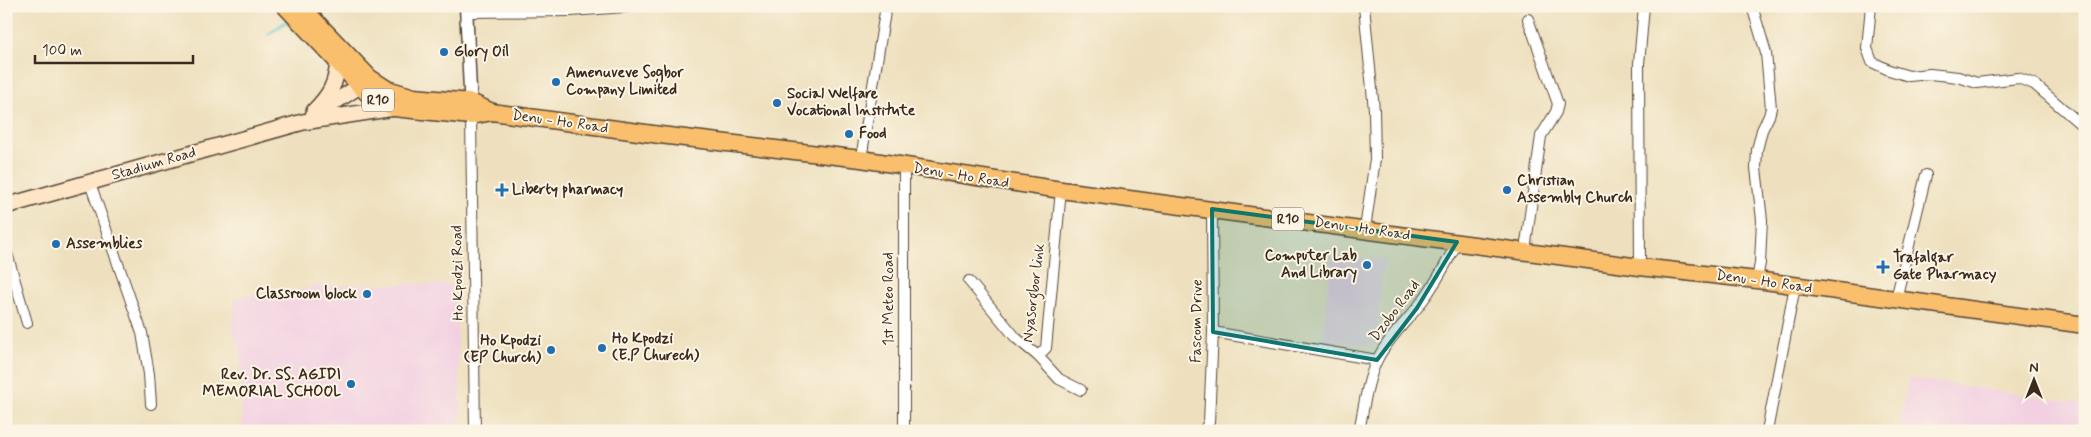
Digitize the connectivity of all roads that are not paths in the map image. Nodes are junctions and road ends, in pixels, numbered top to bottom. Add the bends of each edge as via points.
1 (886, 6) edge
2 (1364, 6) edge
3 (1644, 6) edge
4 (1752, 6) edge
5 (1871, 6) edge
6 (625, 8) dead end
7 (467, 9) edge
8 (297, 10) edge
9 (1528, 19) dead end
10 (338, 62) junction
11 (365, 82) junction
12 (394, 108) junction
13 (471, 109) junction
14 (302, 122) junction
15 (2085, 128) edge
16 (861, 160) junction
17 (904, 167) junction
18 (1926, 176) dead end
19 (90, 182) junction
20 (1061, 190) junction
21 (6, 206) edge
22 (1212, 210) junction
23 (1365, 229) junction
24 (1457, 242) junction
25 (6, 250) edge
26 (1525, 250) junction
27 (1640, 266) junction
28 (1757, 280) junction
29 (969, 281) dead end
30 (1795, 286) junction
31 (1896, 299) junction
32 (27, 323) dead end
33 (2085, 325) edge
34 (1213, 332) junction
35 (1038, 356) junction
36 (1377, 360) junction
37 (1081, 390) dead end
38 (151, 404) dead end
39 (475, 431) edge
40 (904, 431) edge
41 (1204, 431) edge
42 (1359, 431) edge
43 (1767, 431) edge

1 - 16 street
2 - 23 street via 1374,110 1375,160
3 - 27 street via 1639,64
4 - 28 street via 1766,53 1770,108 1757,150 1762,220
5 - 15 street via 1867,48 1872,62 1908,76 1930,74 1977,83 2018,78 2034,84
6 - 7 street via 570,11
7 - 13 street
8 - 10 main road, Denu - Ho Road / R10
8 - 11 main road, Denu - Ho Road / R10
9 - 26 street via 1558,104 1541,136
10 - 11 main road, Denu - Ho Road / R10
10 - 14 main road via 336,79 328,94
11 - 12 main road, Denu - Ho Road / R10 via 369,95
11 - 13 main road, Denu - Ho Road / R10 via 398,93
11 - 14 main road, Stadium Road
12 - 13 main road, Denu - Ho Road / R10
12 - 14 main road, Stadium Road
13 - 16 main road, Denu - Ho Road / R10
13 - 39 street, Ho Kpodzi Road
14 - 19 main road, Stadium Road
16 - 17 main road, Denu - Ho Road / R10
17 - 20 main road, Denu - Ho Road / R10
17 - 40 street, 1st Meteo Road
18 - 31 street
19 - 21 main road, Stadium Road
19 - 38 street via 142,333 150,374
20 - 22 main road, Denu - Ho Road / R10
20 - 35 street, Nyasorgbor link via 1046,348
22 - 23 main road, Denu - Ho Road / R10
22 - 34 street, Fascom Drive
23 - 24 main road, Denu - Ho Road / R10
24 - 26 main road, Denu - Ho Road / R10
24 - 36 street, Dzobo Road via 1423,299 1390,338
25 - 32 street
26 - 27 main road, Denu - Ho Road / R10
27 - 28 main road, Denu - Ho Road / R10
28 - 30 main road, Denu - Ho Road / R10
29 - 35 street, Nyasorgbor link via 1016,338
30 - 31 main road, Denu - Ho Road / R10
30 - 43 street
31 - 33 main road, Denu - Ho Road / R10
34 - 36 street
34 - 41 street, Fascom Drive via 1209,422
35 - 37 street via 1059,379
36 - 42 street, Dzobo Road

